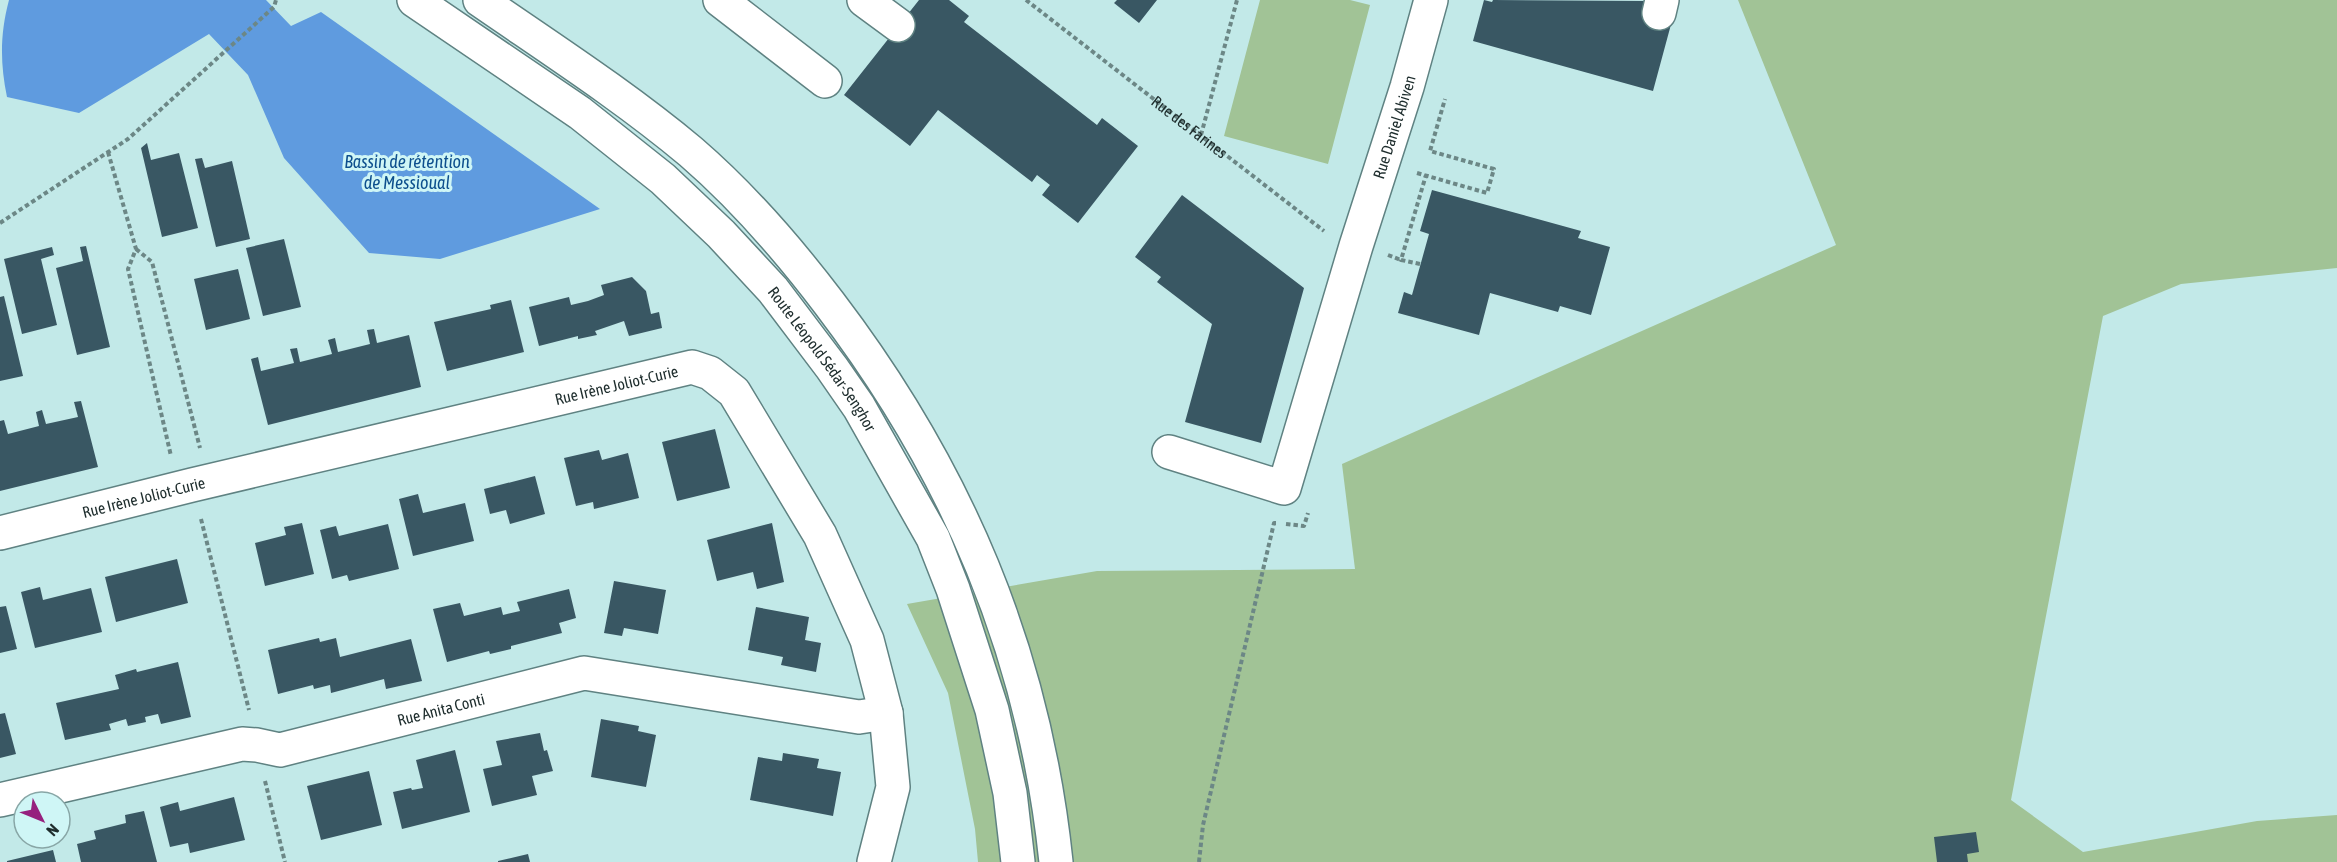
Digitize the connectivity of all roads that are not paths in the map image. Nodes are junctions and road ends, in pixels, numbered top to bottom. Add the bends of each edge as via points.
1 (414, 0) edge
2 (480, 0) edge
3 (720, 0) edge
4 (864, 0) edge
5 (1431, 0) edge
6 (898, 25) dead end
7 (825, 81) dead end
8 (1169, 452) dead end
9 (0, 533) edge
10 (886, 713) junction
11 (0, 801) edge
12 (874, 862) edge
13 (1018, 862) edge
14 (1056, 862) edge

1 - 13 street, Route Léopold Sédar-Senghor via 580,113 663,179 773,290 832,368 859,407 933,538 953,589 992,710 1010,793
2 - 14 street via 603,84 692,153 803,269 864,349 926,448 964,522 1004,618 1032,723 1050,809
3 - 7 street
4 - 6 street
5 - 8 street, Rue Daniel Abiven via 1284,488
9 - 10 street, Rue Irène Joliot-Curie via 692,367 710,373 734,392 820,535 867,640
10 - 11 street, Rue Anita Conti via 859,717 584,673 280,750 242,744
10 - 12 street, Rue Irène Joliot-Curie via 893,787

